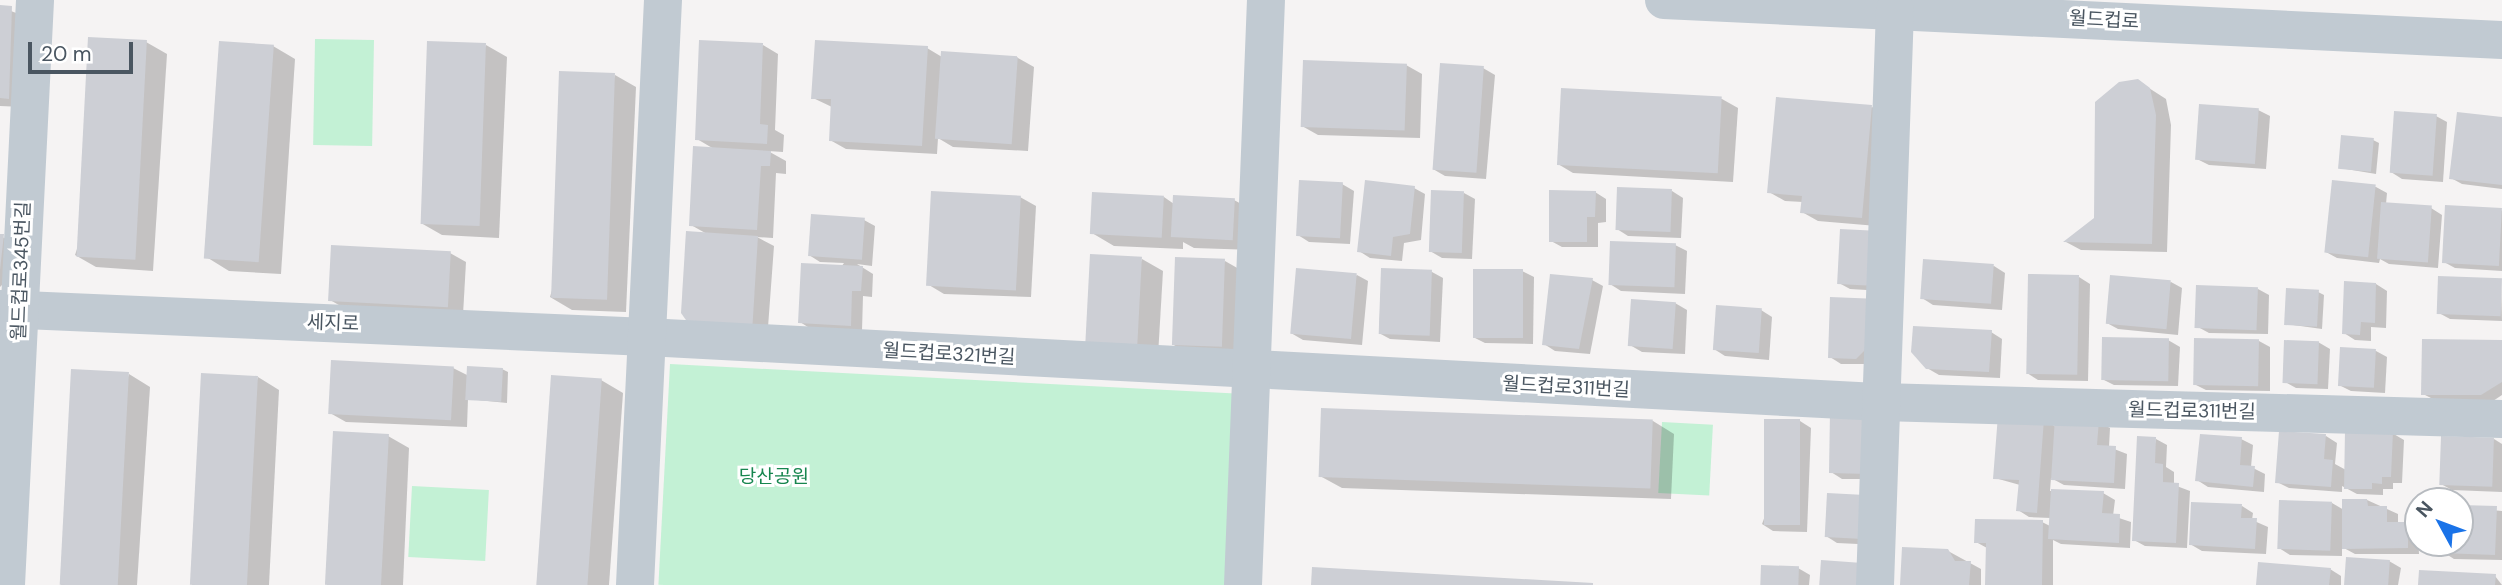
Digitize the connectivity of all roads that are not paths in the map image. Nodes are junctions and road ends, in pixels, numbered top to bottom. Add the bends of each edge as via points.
1 (35, 0) edge
2 (663, 0) edge
3 (1266, 0) edge
4 (1664, 0) edge
5 (1895, 9) junction
6 (2502, 40) edge
7 (13, 132) edge
8 (10, 310) edge
9 (647, 337) junction
10 (1252, 371) junction
11 (1881, 402) junction
12 (2502, 419) edge
13 (6, 585) edge
14 (635, 585) edge
15 (1243, 585) edge
16 (1875, 585) edge

1 - 7 street, 월드컵로345번길
2 - 9 street
3 - 10 street
4 - 5 street, 월드컵로
5 - 6 street, 월드컵로
5 - 11 street
7 - 8 street, 월드컵로345번길
8 - 9 street, 세지로
8 - 13 street, 월드컵로345번길
9 - 10 street, 월드컵로321번길
9 - 14 street
10 - 11 street, 월드컵로311번길
10 - 15 street
11 - 12 street, 월드컵로311번길
11 - 16 street

